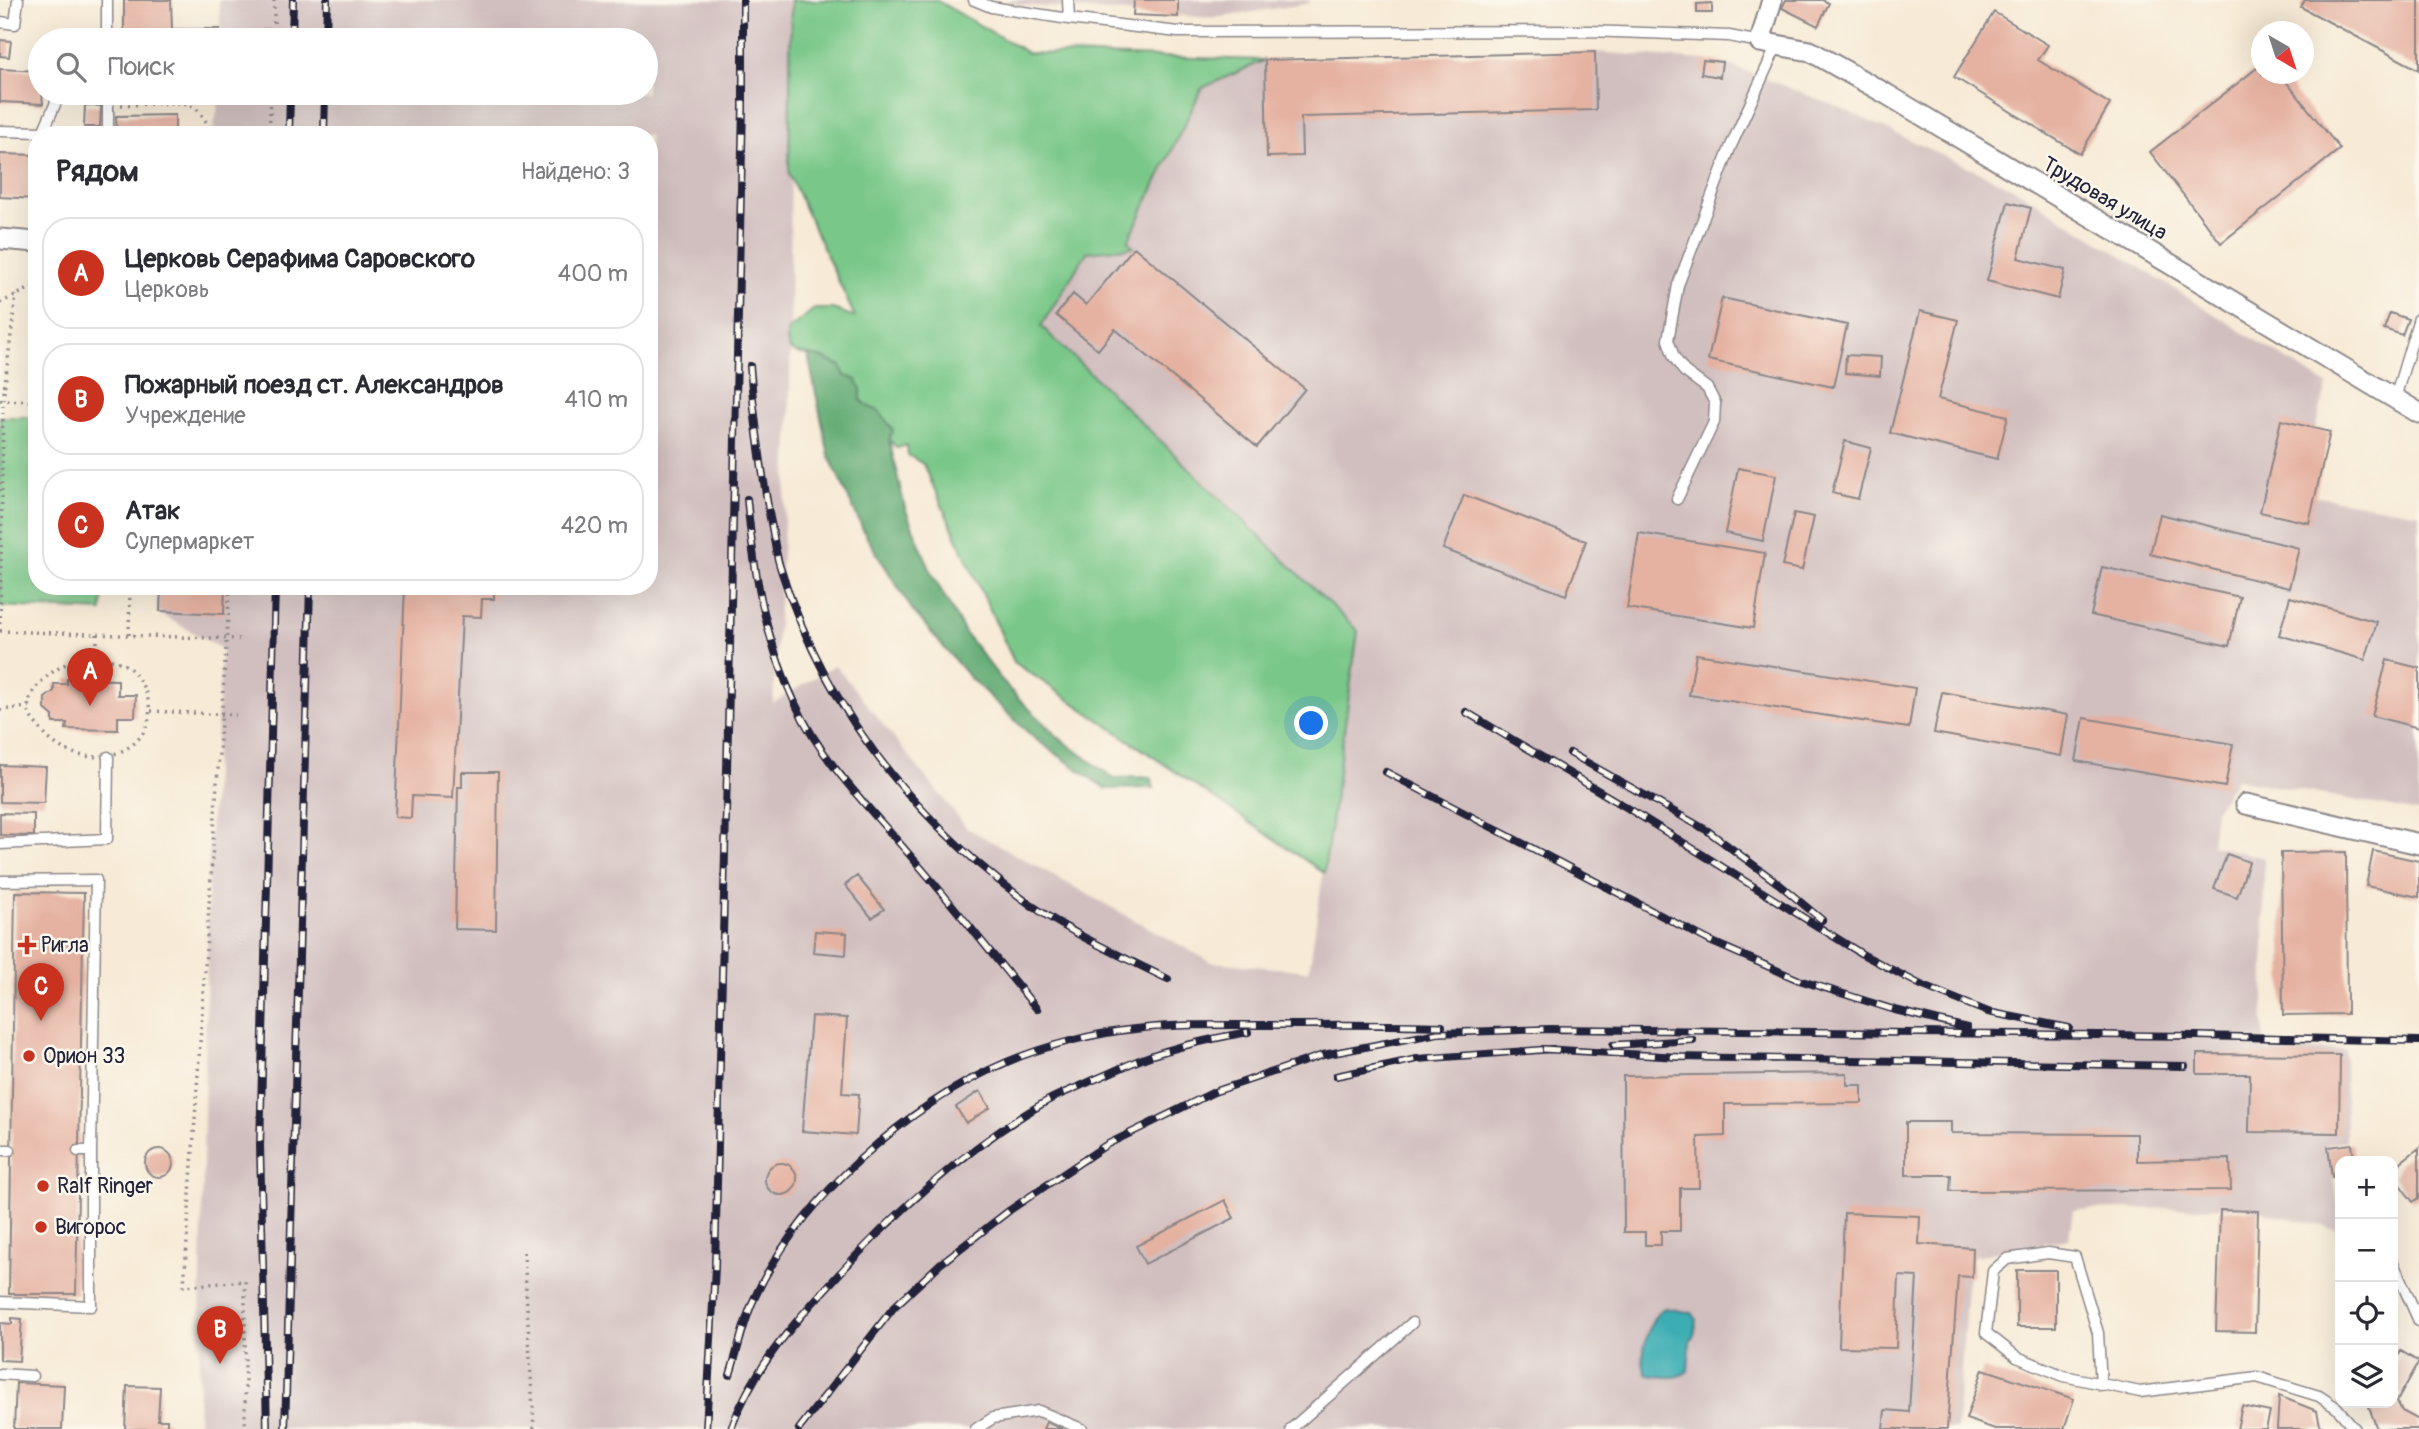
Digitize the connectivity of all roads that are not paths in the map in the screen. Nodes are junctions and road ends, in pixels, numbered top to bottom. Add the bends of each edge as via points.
1 (18, 0) edge
2 (107, 0) edge
3 (974, 0) edge
4 (1068, 0) edge
5 (1772, 0) edge
6 (1069, 19) junction
7 (0, 22) edge
8 (107, 28) edge
9 (1768, 44) junction
10 (55, 105) edge
11 (108, 105) edge
12 (46, 126) edge
13 (108, 126) edge
14 (0, 131) edge
15 (28, 132) edge
16 (0, 239) edge
17 (28, 241) edge
18 (2419, 317) edge
19 (2395, 398) junction
20 (2419, 413) edge
21 (1676, 499) dead end
22 (108, 757) road end
23 (2246, 804) dead end
24 (0, 844) edge
25 (2419, 844) edge
26 (0, 881) edge
27 (78, 1151) dead end
28 (91, 1151) junction
29 (2398, 1274) edge
30 (0, 1302) edge
31 (2419, 1321) edge
32 (1412, 1323) dead end
33 (0, 1374) edge
34 (32, 1376) dead end
35 (2101, 1385) junction
36 (976, 1429) edge
37 (1082, 1429) edge
38 (1291, 1429) edge
39 (2355, 1429) edge

1 - 7 lane via 15,24
2 - 8 lane
3 - 6 lane via 991,7
4 - 6 lane
5 - 9 street
6 - 9 lane via 1178,32 1588,31 1729,36
9 - 19 street, Трудовая улица via 1810,51 1877,88
9 - 21 lane via 1678,285 1668,340 1684,371 1707,388 1716,403 1714,422
10 - 12 lane
11 - 13 lane
14 - 15 lane
16 - 17 street
18 - 19 lane
19 - 20 street, Трудовая улица
22 - 24 lane via 107,839
23 - 25 street
26 - 28 lane via 96,880
27 - 28 lane
28 - 30 lane via 91,1306
29 - 31 lane
32 - 38 lane
33 - 34 lane
35 - 35 lane via 2017,1357 1986,1333 1993,1271 2007,1259 2048,1253 2075,1257 2098,1333
35 - 39 lane via 2140,1392 2257,1377 2319,1396
36 - 37 lane via 993,1418 1039,1411

